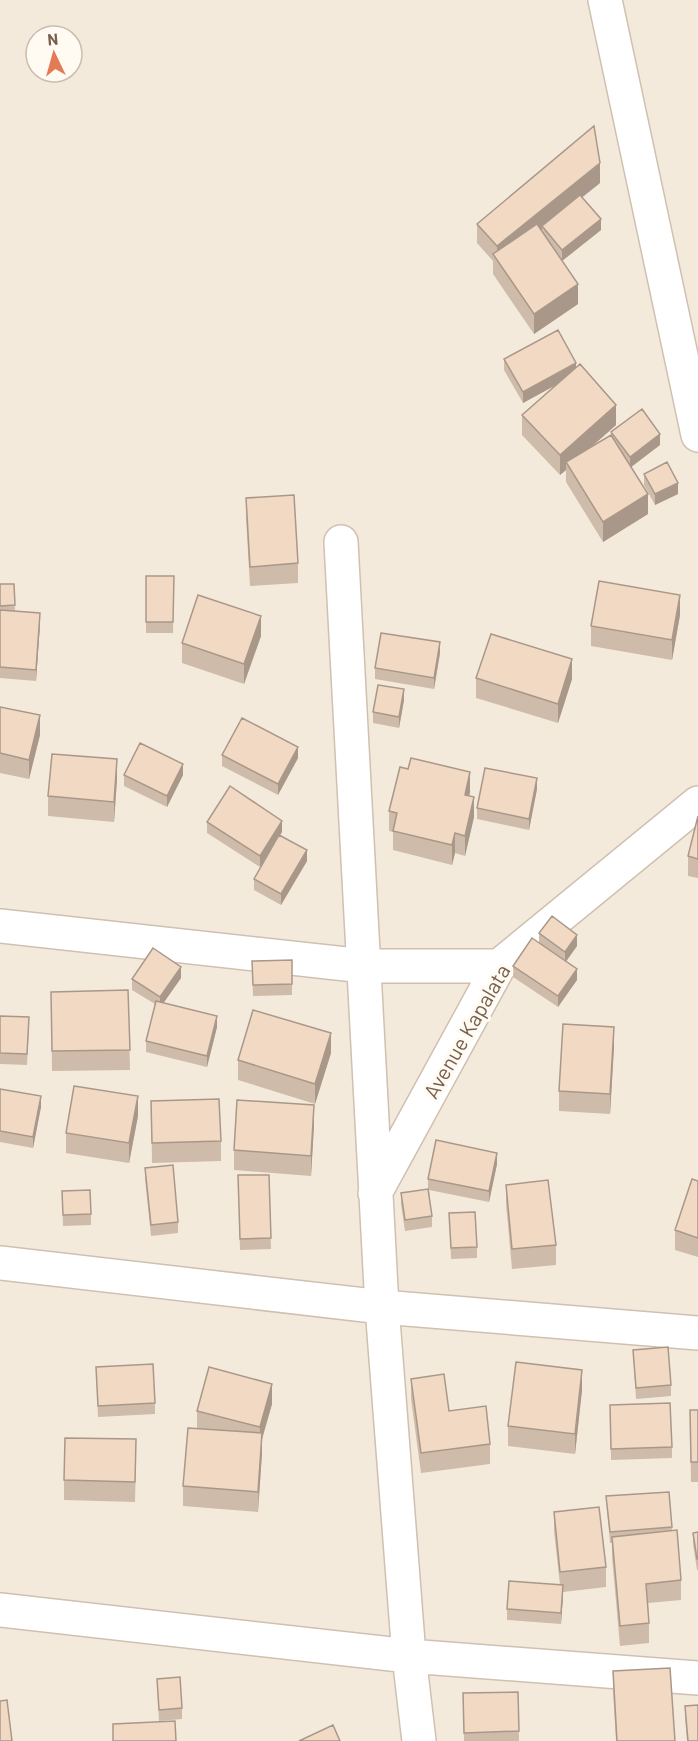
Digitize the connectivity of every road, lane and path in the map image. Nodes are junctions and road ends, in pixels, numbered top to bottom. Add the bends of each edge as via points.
1 (605, 0) edge
2 (698, 435) edge
3 (341, 542) dead end
4 (698, 803) edge
5 (0, 926) edge
6 (364, 966) junction
7 (499, 966) junction
8 (375, 1193) junction
9 (0, 1263) edge
10 (382, 1308) junction
11 (698, 1333) edge
12 (0, 1610) edge
13 (409, 1656) junction
14 (698, 1678) edge
15 (419, 1741) edge

1 - 2 street
3 - 6 street
4 - 7 street, Avenue Kapalata
5 - 6 street
6 - 7 street
6 - 8 street
7 - 8 street, Avenue Kapalata
8 - 10 street
9 - 10 street
10 - 11 street
10 - 13 street
12 - 13 street
13 - 14 street
13 - 15 street

